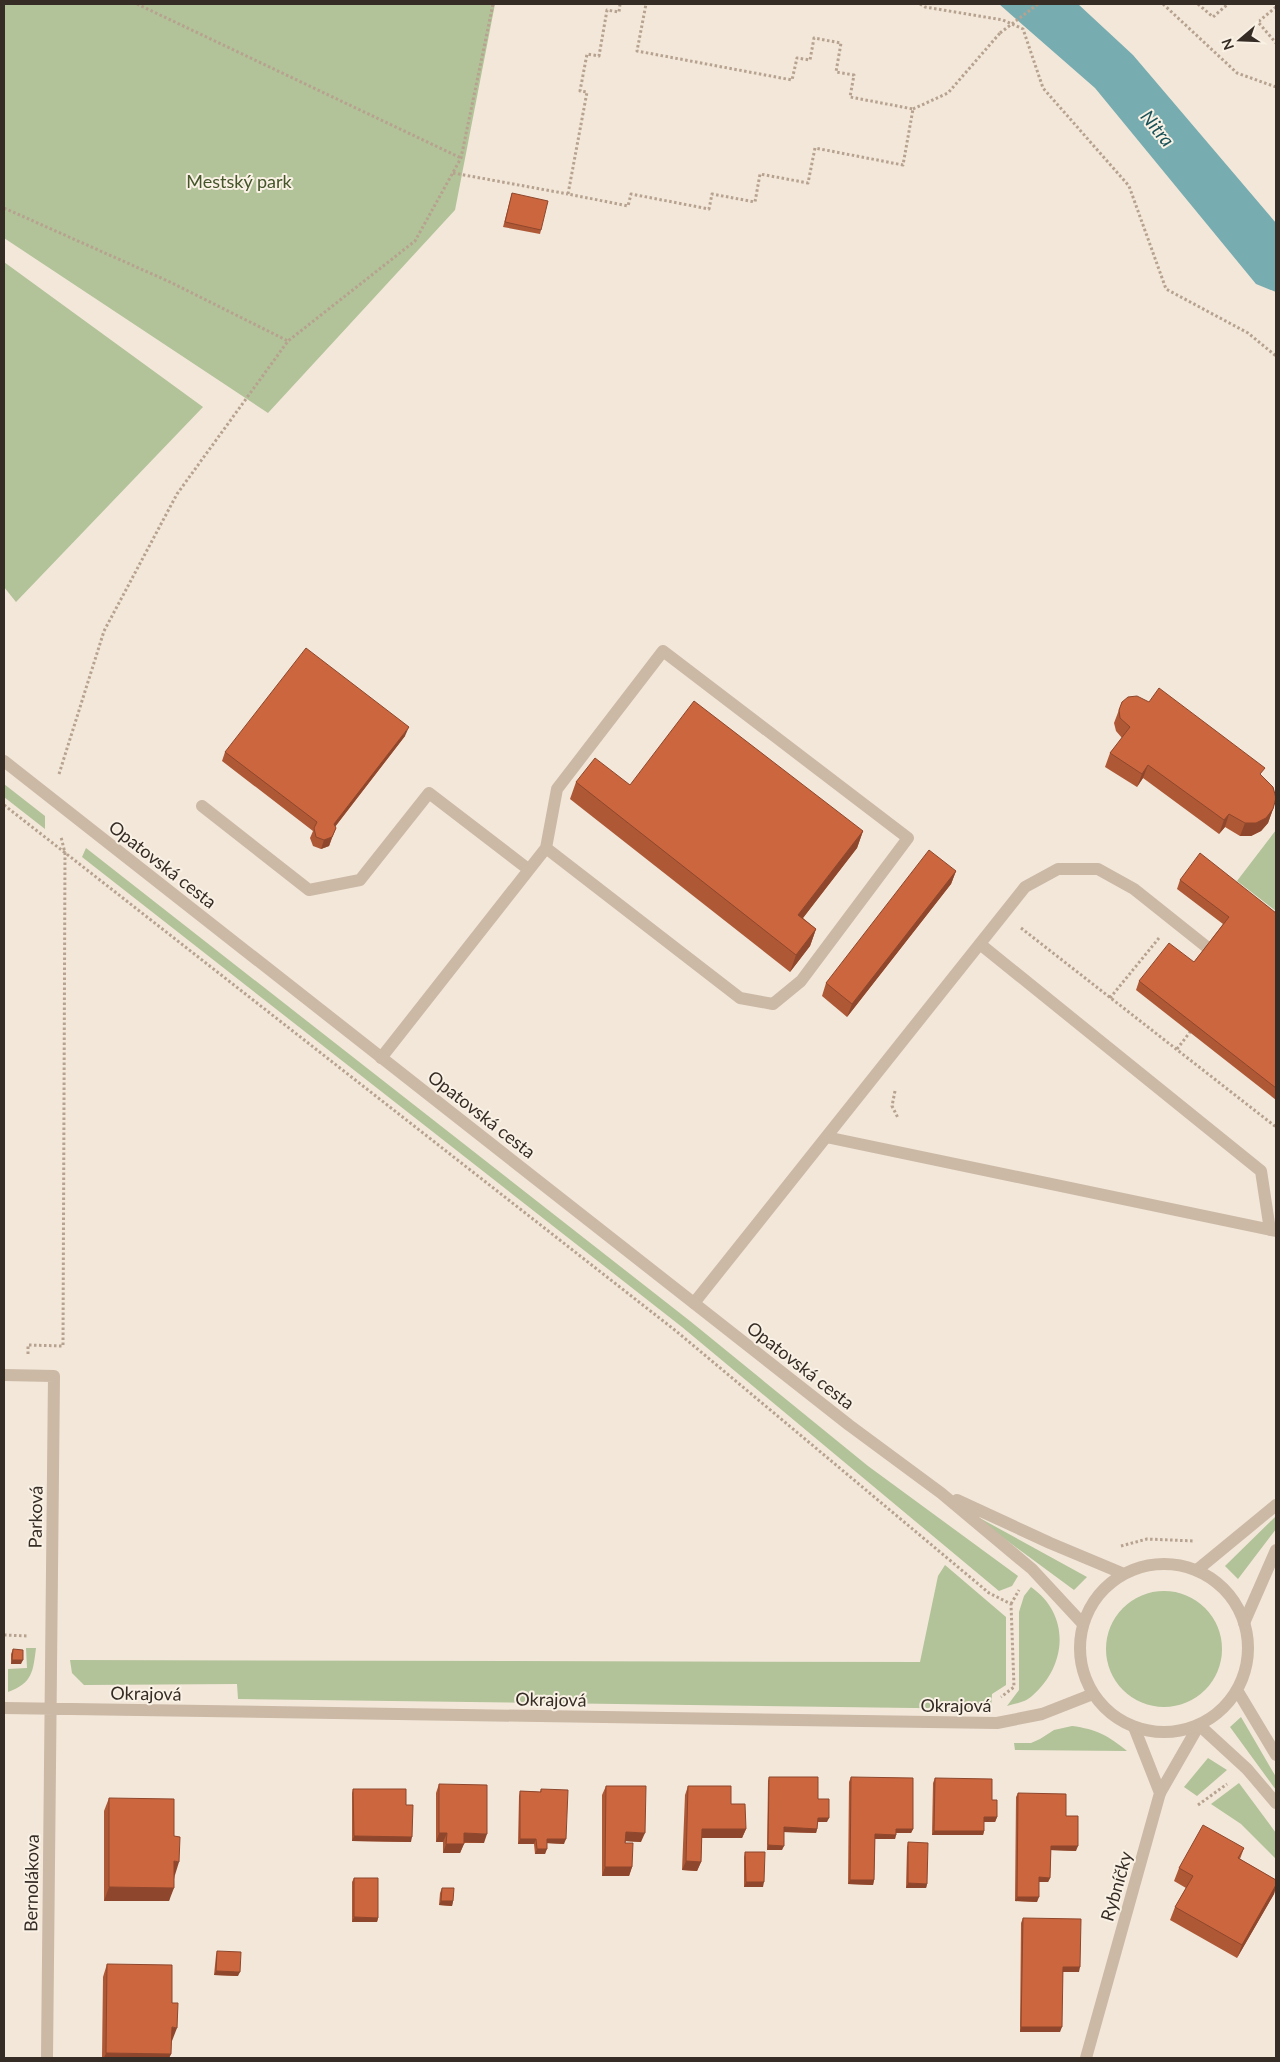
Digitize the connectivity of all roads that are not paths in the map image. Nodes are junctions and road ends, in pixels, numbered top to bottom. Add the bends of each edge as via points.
1 (4, 761) edge
2 (202, 806) dead end
3 (546, 848) junction
4 (528, 869) junction
5 (980, 944) junction
6 (1208, 948) edge
7 (381, 1058) junction
8 (826, 1138) junction
9 (1273, 1231) edge
10 (694, 1303) junction
11 (4, 1375) edge
12 (941, 1493) junction
13 (1276, 1505) edge
14 (1276, 1550) edge
15 (1197, 1570) junction
16 (1124, 1574) junction
17 (1244, 1623) junction
18 (1083, 1624) junction
19 (1237, 1690) junction
20 (1093, 1694) junction
21 (4, 1708) edge
22 (51, 1708) junction
23 (1199, 1725) junction
24 (1134, 1727) junction
25 (1276, 1755) edge
26 (1160, 1793) junction
27 (1276, 1803) edge
28 (47, 2058) edge
29 (1086, 2058) edge

1 - 7 street, Opatovská cesta
2 - 4 street via 309,890 360,880 428,793
3 - 3 street via 557,789 663,651 908,838 801,980 773,1004 740,998
3 - 4 street
4 - 7 street
5 - 6 street via 1025,887 1058,869 1098,869 1134,888
5 - 8 street
5 - 9 street via 1260,1171
7 - 10 street, Opatovská cesta
8 - 9 street
8 - 10 street
10 - 12 street, Opatovská cesta
11 - 22 street, Parková via 54,1376
12 - 16 street, Opatovská cesta
12 - 18 street, Opatovská cesta via 1032,1569
13 - 15 street
14 - 17 street
15 - 16 street via 1160,1564
15 - 17 street via 1226,1591
16 - 18 street via 1106,1586 1092,1603
17 - 19 street via 1248,1654
18 - 20 street via 1080,1647 1083,1671
19 - 23 street via 1214,1716
19 - 25 street
20 - 22 street, Okrajová via 1042,1714 997,1722
20 - 24 street via 1118,1719
21 - 22 street, Okrajová
22 - 28 street, Bernolákova
23 - 24 street via 1178,1732 1155,1732
23 - 26 street, Rybníčky
23 - 27 street via 1246,1769
24 - 26 street
26 - 29 street, Rybníčky

